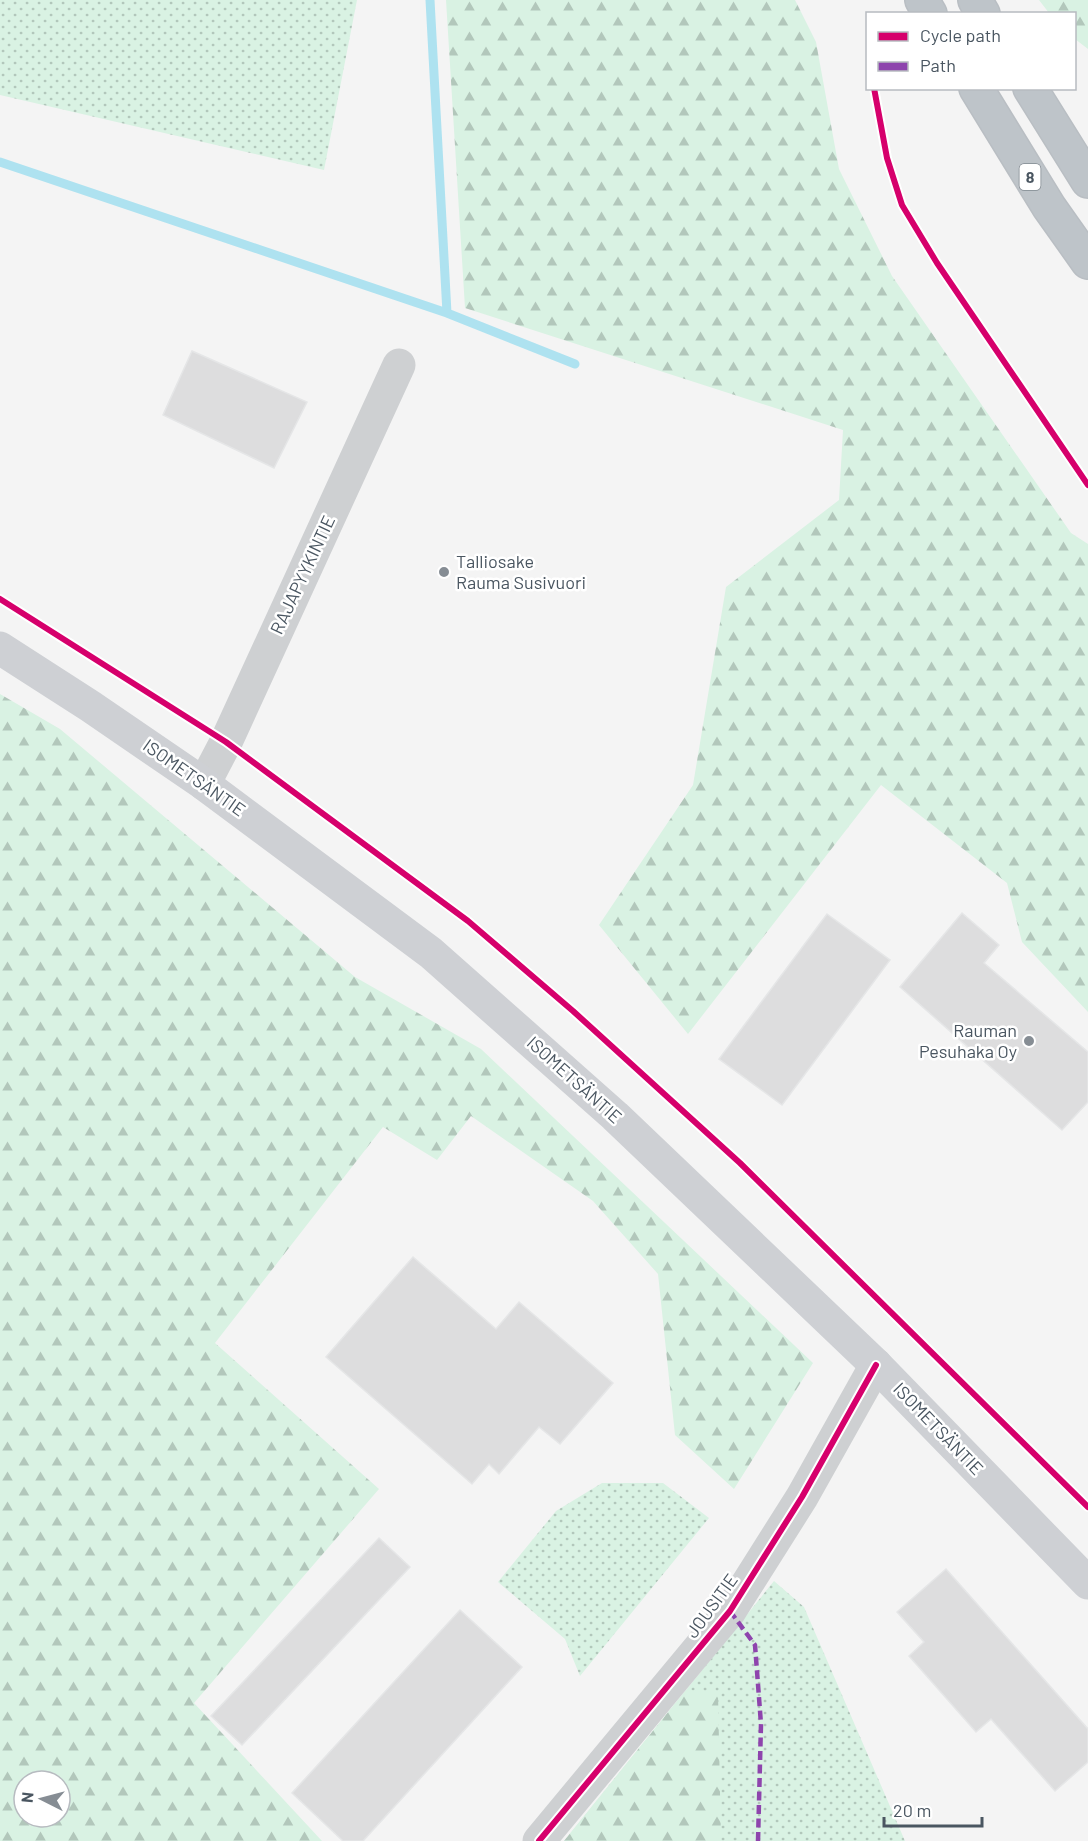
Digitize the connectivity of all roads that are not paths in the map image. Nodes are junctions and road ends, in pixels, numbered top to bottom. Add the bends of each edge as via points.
1 (977, 90) edge
2 (1031, 90) edge
3 (1088, 181) edge
4 (1088, 262) edge
5 (399, 365) dead end
6 (0, 648) edge
7 (204, 784) junction
8 (876, 1365) junction
9 (1088, 1583) edge
10 (539, 1841) edge

1 - 4 highway, 8 via 1049,207
2 - 3 highway
5 - 7 street, RAJAPYYKINTIE
6 - 7 main road, ISOMETSÄNTIE
7 - 8 main road, ISOMETSÄNTIE via 431,953 615,1116
8 - 9 main road, ISOMETSÄNTIE
8 - 10 street, JOUSITIE via 730,1611

